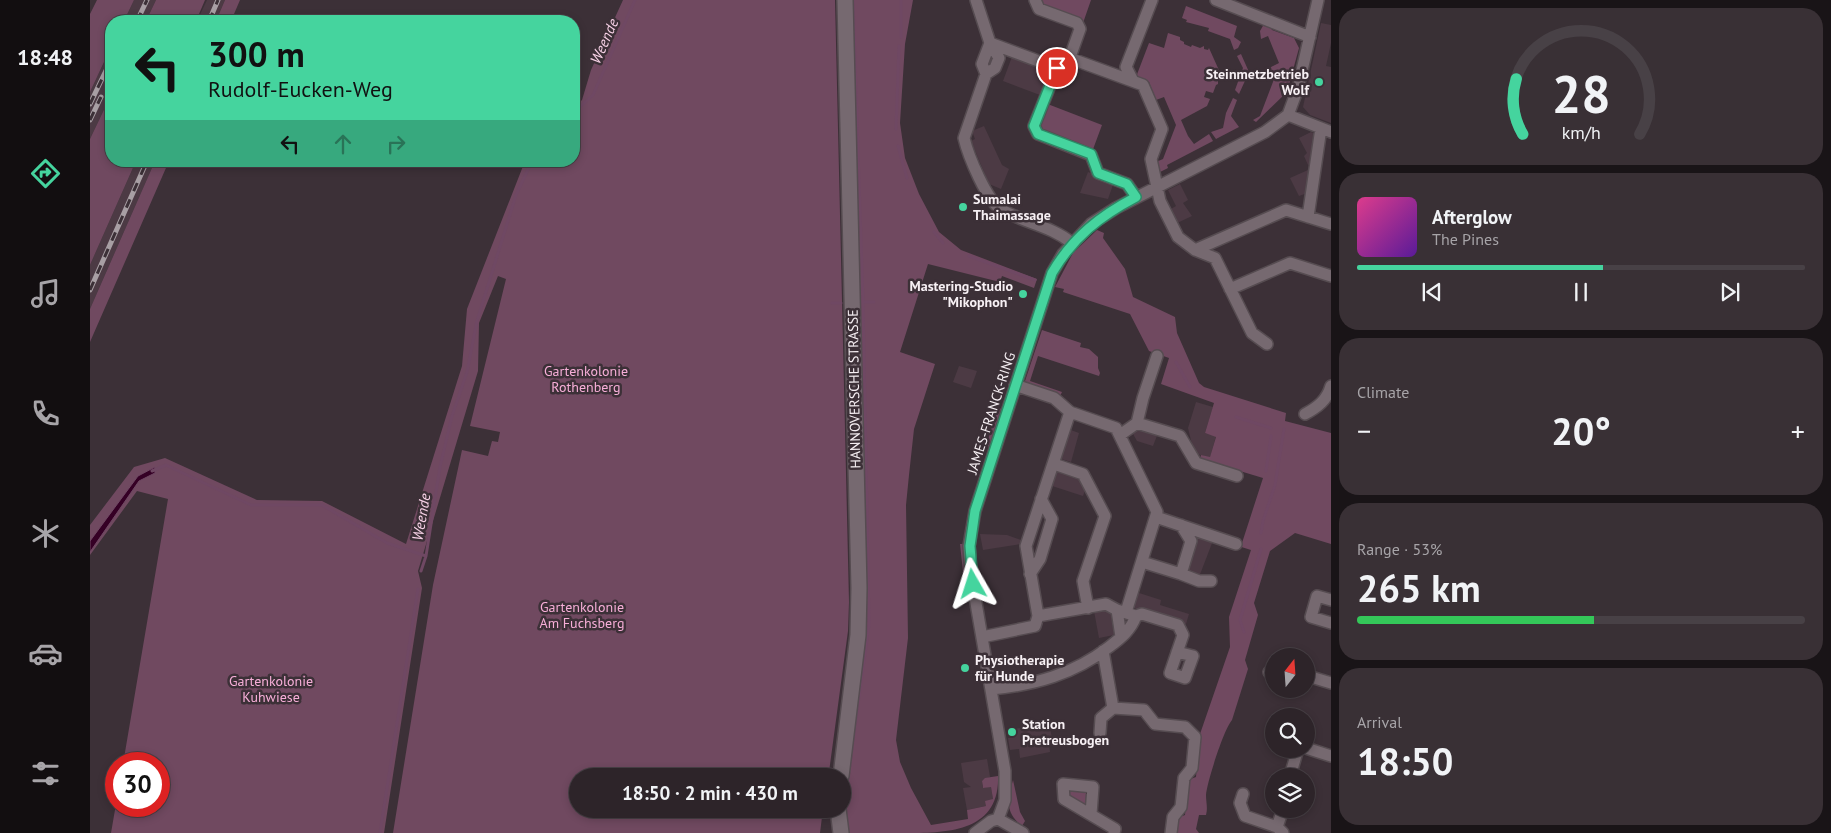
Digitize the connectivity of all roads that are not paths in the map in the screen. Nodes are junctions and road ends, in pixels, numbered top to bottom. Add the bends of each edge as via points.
1 (845, 0) edge
2 (976, 0) edge
3 (1035, 0) edge
4 (1152, 0) edge
5 (1216, 0) edge
6 (1318, 0) edge
7 (1310, 37) junction
8 (990, 43) junction
9 (1069, 60) junction
10 (1057, 68) junction
11 (1133, 81) junction
12 (1288, 115) junction
13 (1326, 130) edge
14 (1156, 186) junction
15 (1136, 197) junction
16 (1310, 204) junction
17 (1293, 212) junction
18 (1308, 216) junction
19 (1331, 224) edge
20 (1072, 243) junction
21 (1195, 250) junction
22 (1331, 276) edge
23 (1230, 289) junction
24 (1267, 344) dead end
25 (1157, 356) dead end
26 (1015, 385) junction
27 (1330, 390) edge
28 (1070, 412) junction
29 (1305, 414) dead end
30 (1137, 423) junction
31 (1120, 435) junction
32 (1054, 464) junction
33 (1237, 476) dead end
34 (1041, 499) junction
35 (1156, 517) junction
36 (1180, 526) junction
37 (1236, 544) dead end
38 (1142, 562) junction
39 (1030, 574) junction
40 (1181, 574) junction
41 (1211, 581) dead end
42 (1084, 586) junction
43 (1331, 600) edge
44 (1088, 608) junction
45 (1121, 610) junction
46 (1038, 616) junction
47 (1331, 623) edge
48 (982, 636) junction
49 (1122, 637) junction
50 (1103, 651) junction
51 (1177, 652) dead end
52 (1315, 677) edge
53 (1331, 683) edge
54 (991, 689) junction
55 (1113, 708) junction
56 (1100, 733) dead end
57 (1315, 751) edge
58 (1331, 756) edge
59 (842, 768) edge
60 (1243, 794) dead end
61 (1091, 814) junction
62 (839, 818) edge
63 (998, 819) junction
64 (1280, 830) edge
65 (841, 833) edge
66 (975, 833) edge
67 (1023, 833) edge
68 (1114, 833) edge
69 (1172, 833) edge

1 - 59 street, HANNOVERSCHE STRASSE via 859,588 857,644
2 - 8 street
3 - 9 street via 1039,9 1077,24 1080,29
4 - 11 street via 1126,67
5 - 7 street
6 - 7 street
7 - 12 street
8 - 10 street
8 - 20 street via 982,64 986,74 964,138 992,202 1002,210 1058,232
9 - 10 street
9 - 11 street
10 - 15 street via 1034,126 1038,134 1091,154 1098,173 1127,184
11 - 14 street via 1143,85 1162,129 1152,159
12 - 13 street
12 - 14 street, JAMES-FRANCK-RING via 1264,132
13 - 16 street
14 - 15 street, JAMES-FRANCK-RING
14 - 21 street via 1178,237
15 - 20 street, JAMES-FRANCK-RING via 1091,224
16 - 17 street
16 - 18 street
17 - 18 street
17 - 21 street via 1286,210
18 - 19 street
20 - 26 street, JAMES-FRANCK-RING via 1052,273
21 - 23 street via 1215,258
22 - 23 street via 1290,263
23 - 24 street via 1252,333
25 - 30 street
26 - 28 street via 1054,398
26 - 48 street, JAMES-FRANCK-RING via 972,527 971,574
27 - 29 street via 1318,407
28 - 31 street via 1116,428
28 - 32 street
30 - 31 street
30 - 33 street via 1180,436 1196,463
31 - 35 street via 1157,512
32 - 34 street
32 - 42 street via 1083,474 1105,516
34 - 39 street via 1026,546
34 - 39 street via 1052,519 1040,559
35 - 36 street
35 - 38 street
36 - 37 street
36 - 40 street via 1191,541
38 - 40 street
38 - 45 street
39 - 46 street
40 - 41 street
42 - 44 street
42 - 45 street via 1092,599
43 - 47 street via 1317,596 1311,617
44 - 45 street
44 - 46 street
45 - 49 street
45 - 49 street via 1132,626
45 - 51 street via 1178,625 1183,635
46 - 48 street via 1035,626
48 - 54 street, JAMES-FRANCK-RING
49 - 50 street
50 - 54 street via 1079,667 1055,677
50 - 55 street
52 - 53 street
54 - 63 street, JAMES-FRANCK-RING via 1006,778 1005,800
55 - 56 street via 1101,718
55 - 69 street via 1144,710 1155,724 1185,727 1195,737 1192,768 1184,778 1181,807 1173,817
57 - 58 street
60 - 64 street via 1240,803 1245,816
61 - 61 street via 1064,799 1063,784 1094,781
61 - 68 street via 1115,829
62 - 65 street
63 - 66 street
63 - 67 street

